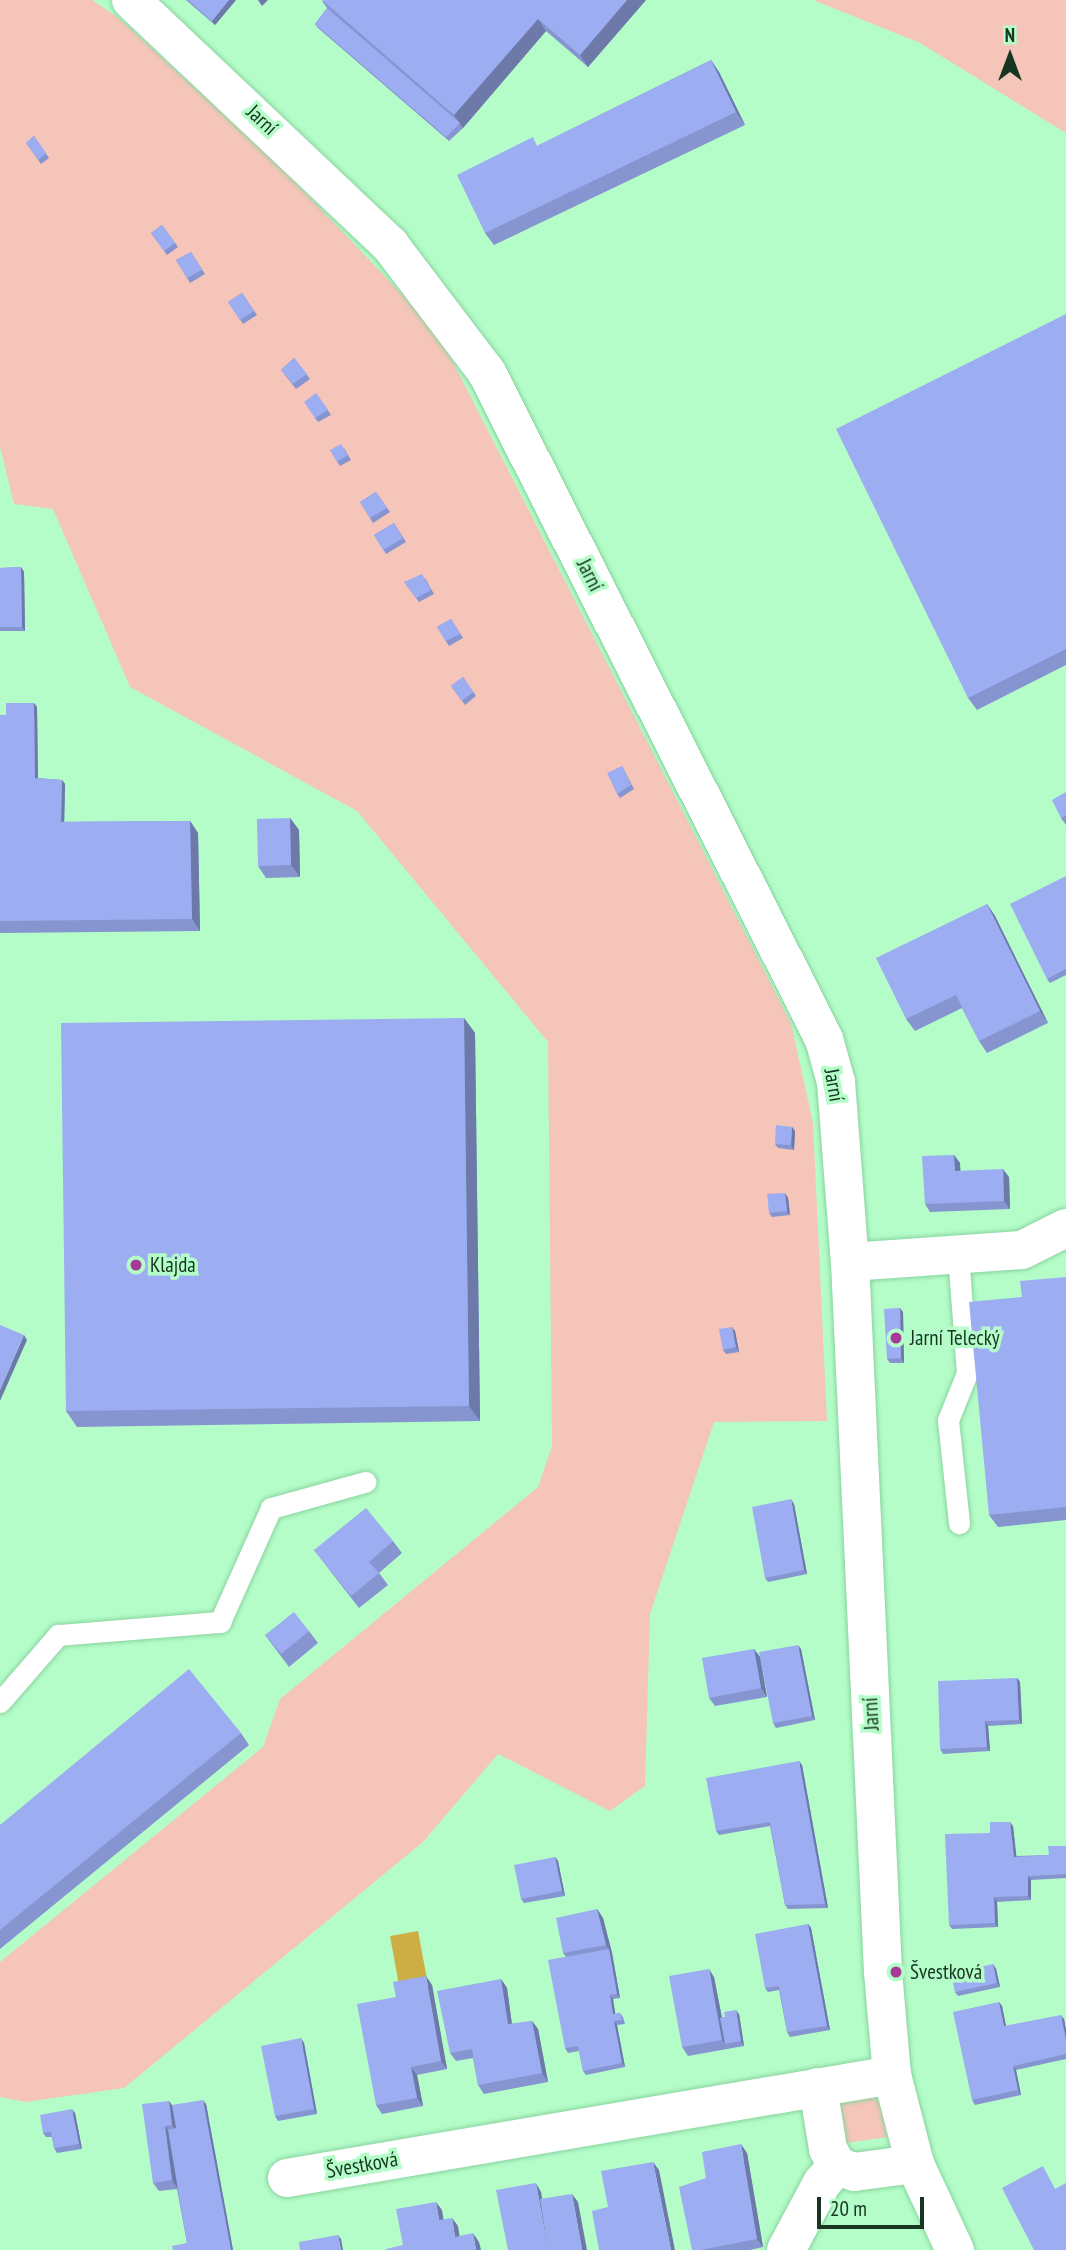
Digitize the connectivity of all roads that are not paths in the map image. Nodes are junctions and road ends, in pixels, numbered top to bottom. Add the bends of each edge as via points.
1 (131, 0) edge
2 (1066, 1228) edge
3 (958, 1254) junction
4 (850, 1262) junction
5 (365, 1482) dead end
6 (959, 1523) dead end
7 (0, 1702) edge
8 (892, 2075) junction
9 (818, 2087) junction
10 (915, 2164) junction
11 (831, 2173) junction
12 (286, 2178) dead end
13 (786, 2250) edge
14 (955, 2250) edge

1 - 4 street, Jarní via 390,245 487,373 824,1040 836,1082
2 - 3 street via 1022,1250
3 - 4 street
3 - 6 lane via 967,1373 948,1420
4 - 8 street, Jarní via 883,1972
5 - 7 lane via 271,1508 220,1622 58,1635
8 - 9 street, Švestková
8 - 10 street, Jarní
9 - 11 street
9 - 12 street, Švestková
10 - 11 street
10 - 14 street, Jarní
11 - 13 street

